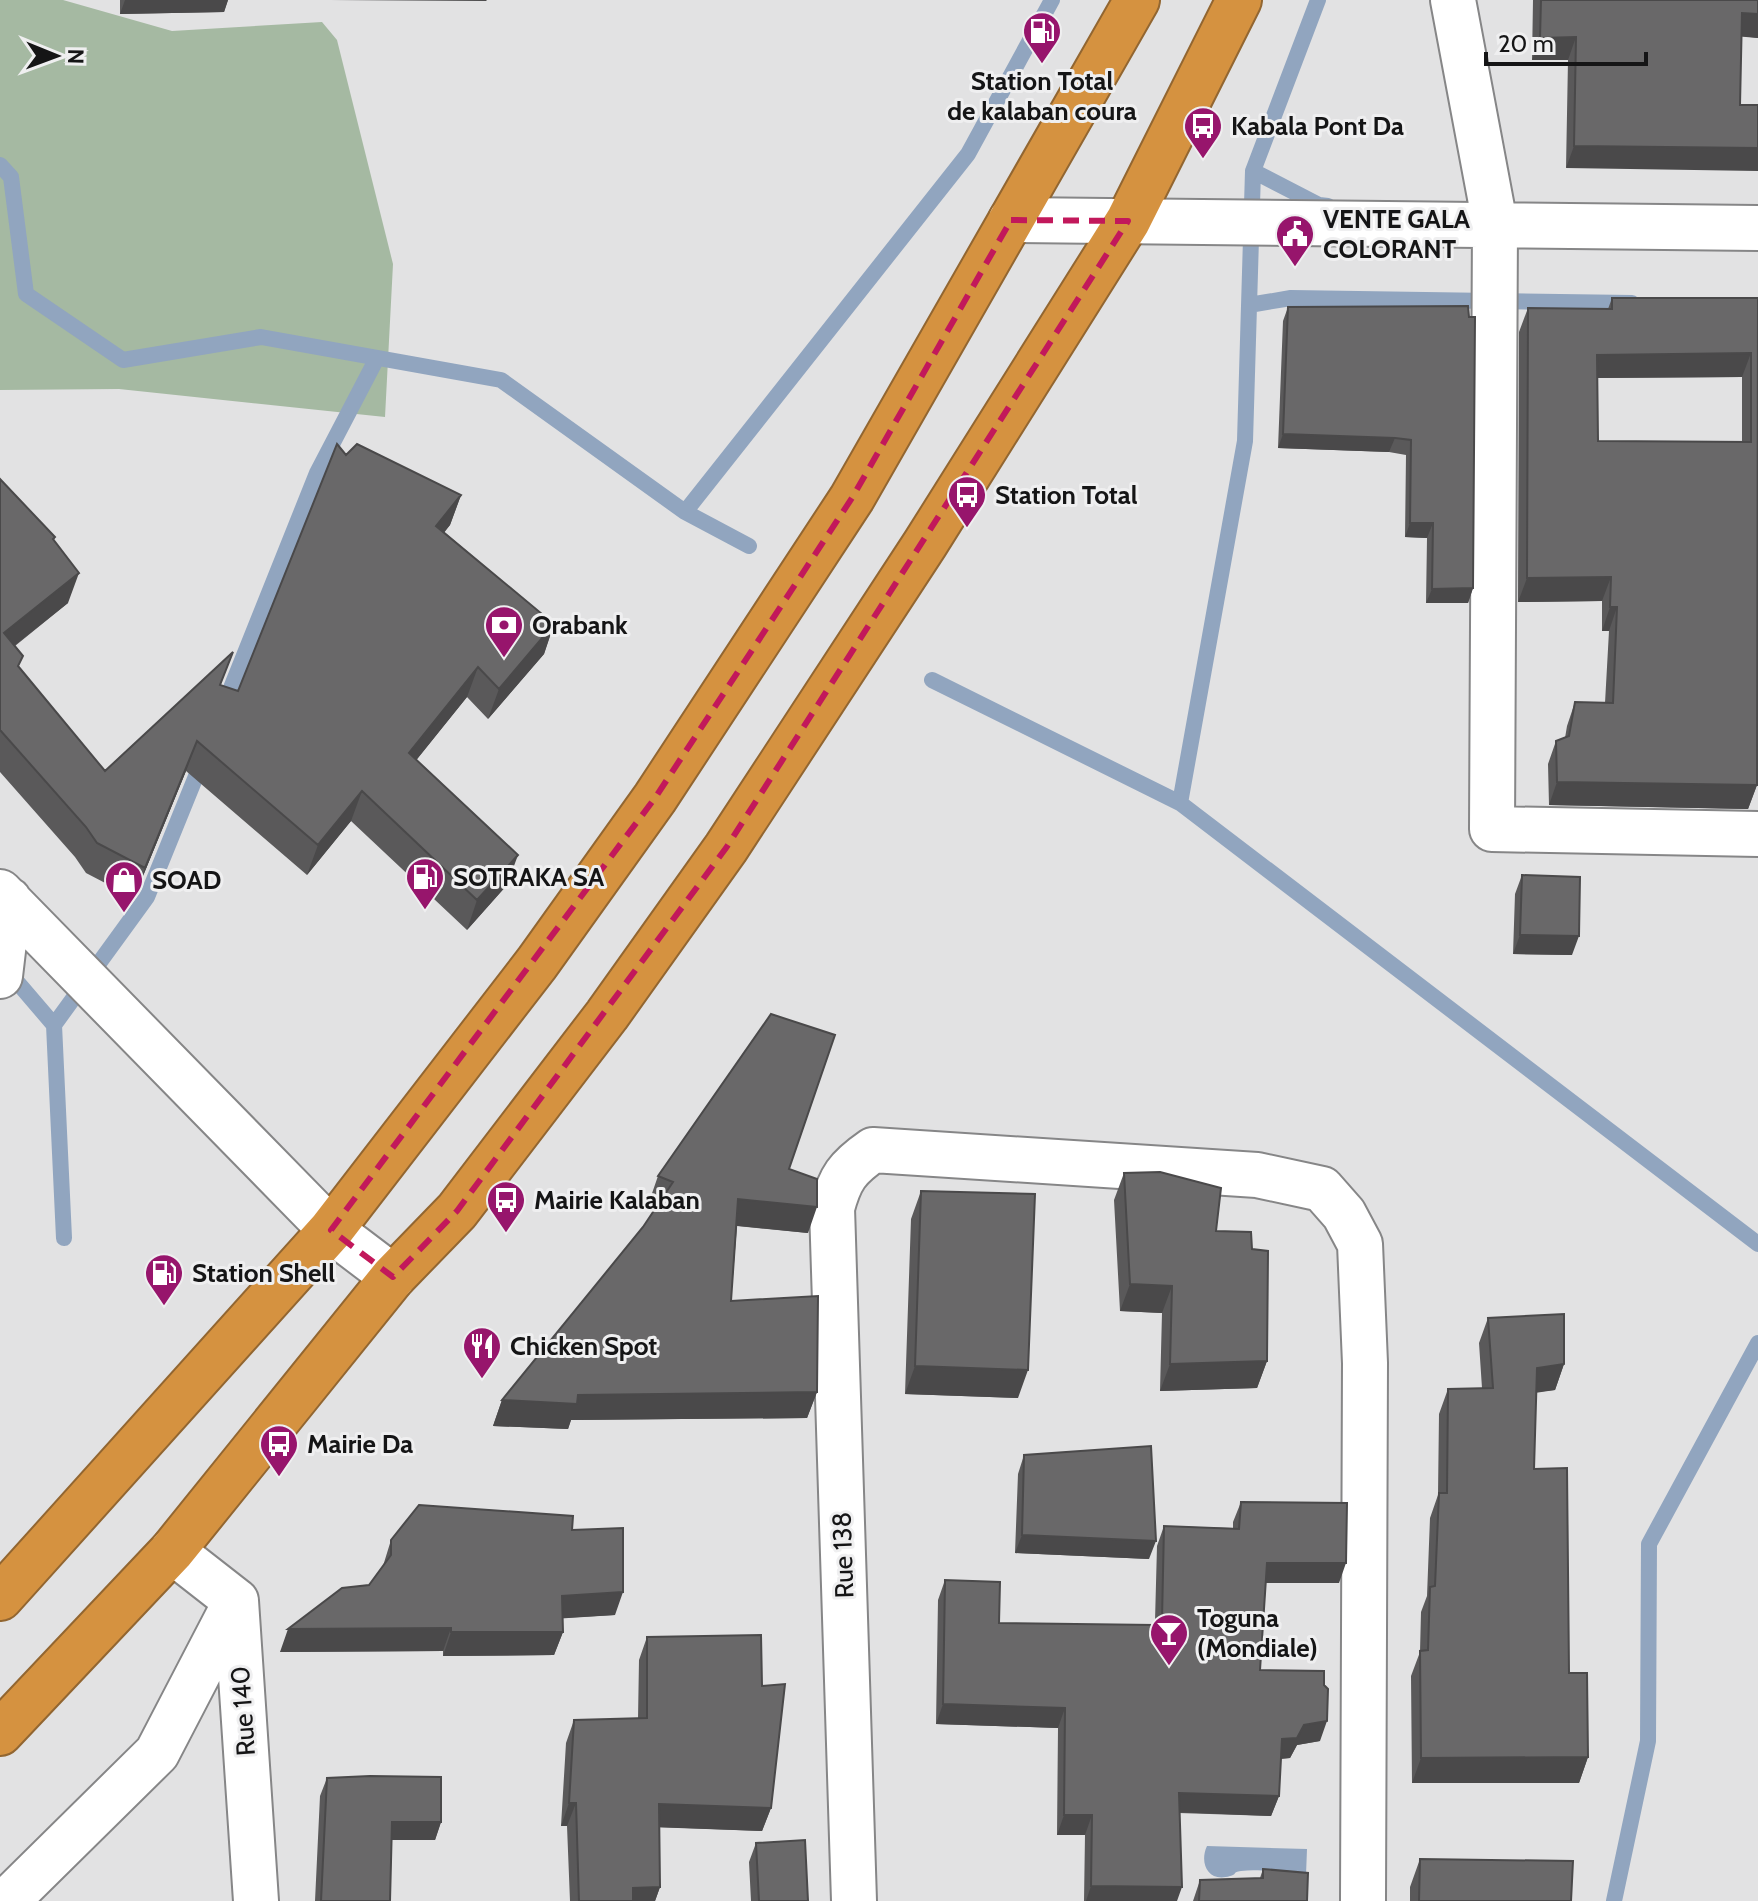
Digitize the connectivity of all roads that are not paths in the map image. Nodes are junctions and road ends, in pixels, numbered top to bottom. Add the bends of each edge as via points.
1 (1137, 0) edge
2 (1239, 0) edge
3 (1453, 0) edge
4 (1011, 220) junction
5 (1128, 221) junction
6 (1495, 224) junction
7 (1758, 228) edge
8 (1758, 834) edge
9 (4, 896) edge
10 (0, 976) edge
11 (331, 1230) junction
12 (393, 1277) junction
13 (172, 1551) junction
14 (0, 1598) edge
15 (236, 1601) junction
16 (0, 1733) edge
17 (7, 1901) edge
18 (256, 1901) edge
19 (854, 1901) edge
20 (1363, 1901) edge

1 - 4 highway
2 - 5 highway
3 - 6 street
4 - 5 street
4 - 11 highway via 852,498 655,798 537,963
5 - 6 street
5 - 12 highway via 726,848 457,1211
6 - 7 street
6 - 8 street via 1492,829
9 - 10 street
9 - 11 street
11 - 12 street
11 - 14 highway
12 - 13 highway
13 - 15 street
13 - 16 highway
15 - 17 street via 157,1753
15 - 18 street, Rue 140
19 - 20 street, Rue 138 via 832,1208 852,1164 873,1150 1257,1175 1322,1189 1344,1214 1360,1244 1365,1363

